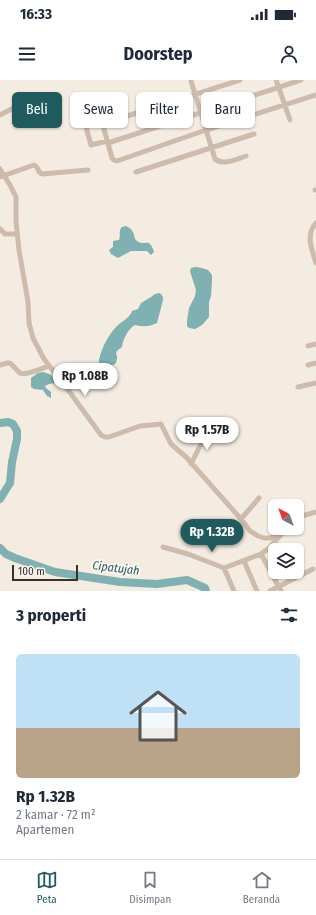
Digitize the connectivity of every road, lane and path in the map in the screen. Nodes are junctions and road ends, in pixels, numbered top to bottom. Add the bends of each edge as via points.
1 (240, 80) edge
2 (276, 80) edge
3 (301, 80) edge
4 (191, 82) dead end
5 (278, 87) junction
6 (195, 94) junction
7 (316, 95) edge
8 (285, 105) junction
9 (12, 108) edge
10 (200, 112) junction
11 (0, 115) edge
12 (128, 116) edge
13 (290, 120) dead end
14 (87, 128) edge
15 (103, 128) edge
16 (206, 130) junction
17 (254, 134) dead end
18 (108, 142) junction
19 (212, 148) junction
20 (246, 156) dead end
21 (0, 169) edge
22 (88, 170) dead end
23 (136, 172) dead end
24 (2, 176) edge
25 (316, 223) edge
26 (0, 229) edge
27 (17, 234) junction
28 (316, 264) edge
29 (316, 344) edge
30 (308, 346) dead end
31 (316, 363) edge
32 (0, 365) edge
33 (49, 366) junction
34 (308, 366) dead end
35 (316, 383) edge
36 (298, 387) dead end
37 (207, 432) dead end
38 (191, 464) junction
39 (259, 498) dead end
40 (316, 512) edge
41 (304, 515) edge
42 (241, 519) junction
43 (281, 535) joint
44 (163, 547) dead end
45 (262, 554) junction
46 (244, 561) junction
47 (224, 568) junction
48 (313, 569) dead end
49 (304, 572) edge
50 (291, 579) edge
51 (280, 589) edge
52 (234, 591) edge
53 (257, 591) edge
54 (270, 591) edge

1 - 6 street
2 - 5 street
3 - 5 street
4 - 6 street
5 - 8 street
5 - 10 street
6 - 10 street
6 - 12 street
7 - 8 street
8 - 13 street
8 - 16 street
9 - 11 street
10 - 16 street
10 - 18 street
14 - 18 street via 91,145
15 - 18 street
16 - 18 street via 117,161 112,158
16 - 19 street
17 - 19 street
19 - 20 street via 220,162
19 - 23 street
21 - 24 street
22 - 24 street via 42,174 34,165
24 - 27 street via 16,197
25 - 28 street via 310,239
26 - 27 street via 5,234
27 - 33 street via 29,323 39,350
29 - 30 street
31 - 34 street
32 - 33 street via 10,363 22,373
33 - 38 street via 102,435 109,437 140,426 160,423 168,440
35 - 36 street
37 - 38 street
38 - 42 street
39 - 42 street
40 - 41 street
42 - 43 street via 250,531 258,536 270,538
43 - 45 street
44 - 47 street
45 - 46 street
45 - 51 street
46 - 47 street
46 - 53 street
47 - 52 street
48 - 49 street
50 - 51 street
51 - 54 street

